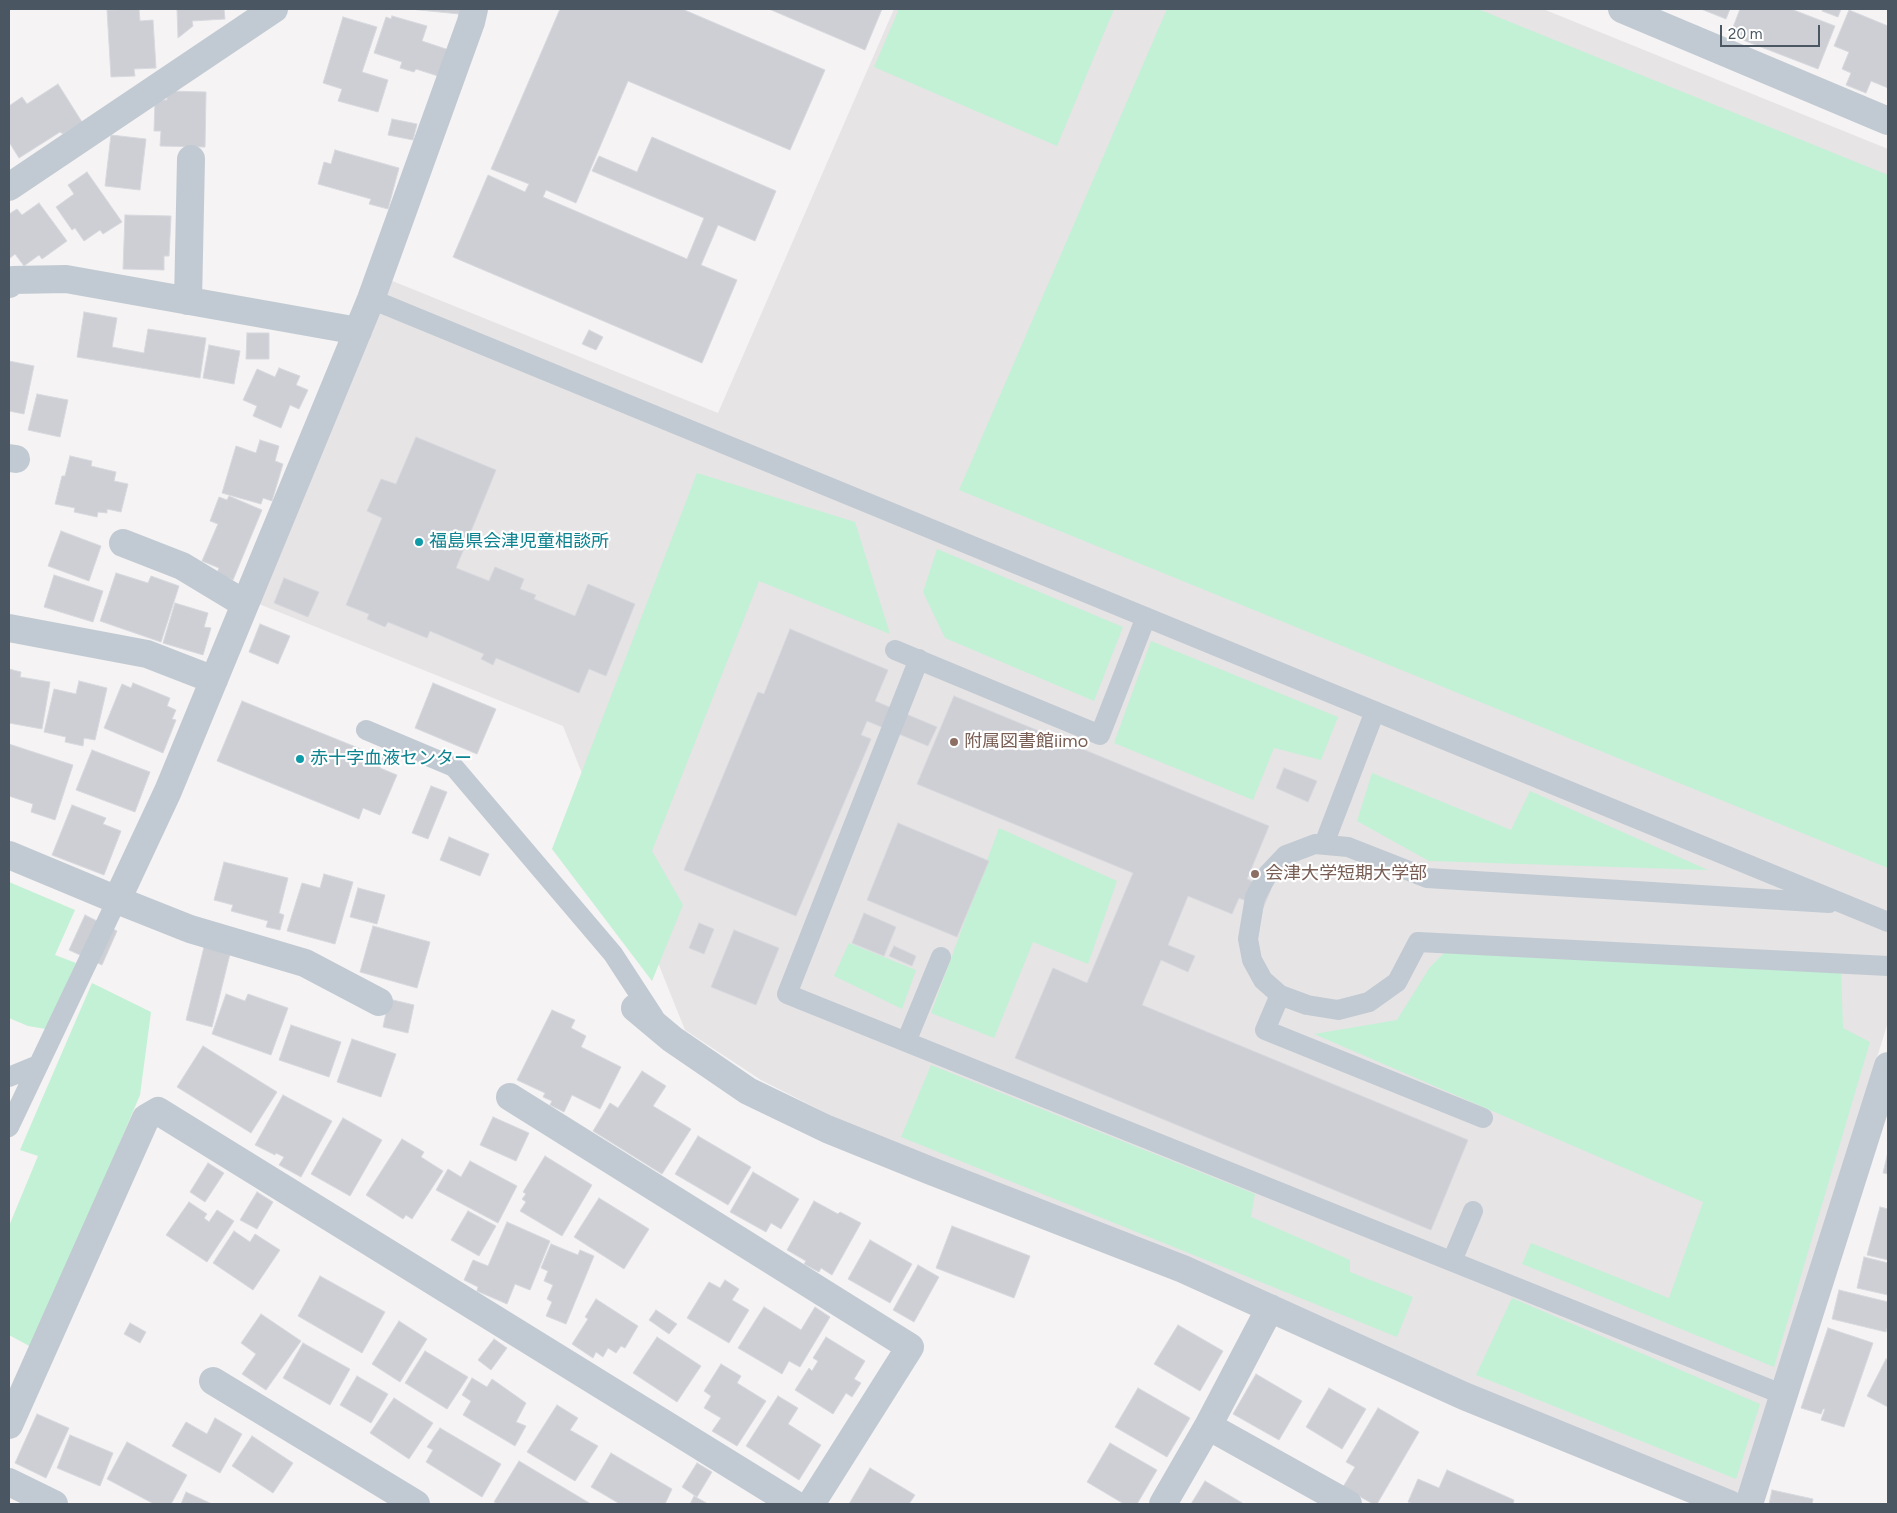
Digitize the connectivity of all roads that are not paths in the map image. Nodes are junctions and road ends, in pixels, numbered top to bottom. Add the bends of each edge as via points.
1 (274, 9) edge
2 (474, 9) edge
3 (1622, 9) edge
4 (1888, 121) edge
5 (191, 159) dead end
6 (9, 187) edge
7 (9, 284) edge
8 (371, 299) junction
9 (188, 301) junction
10 (358, 331) junction
11 (124, 542) dead end
12 (245, 604) junction
13 (1146, 617) junction
14 (9, 628) edge
15 (895, 650) dead end
16 (919, 659) junction
17 (214, 680) junction
18 (1375, 711) junction
19 (366, 730) dead end
20 (1324, 844) junction
21 (9, 855) edge
22 (116, 900) junction
23 (1847, 904) junction
24 (1888, 922) edge
25 (941, 957) dead end
26 (1888, 966) edge
27 (1280, 995) junction
28 (379, 1002) dead end
29 (635, 1008) dead end
30 (662, 1029) junction
31 (906, 1042) junction
32 (38, 1065) junction
33 (1888, 1066) edge
34 (9, 1077) edge
35 (510, 1097) dead end
36 (1483, 1118) dead end
37 (9, 1127) edge
38 (1473, 1211) dead end
39 (1452, 1261) junction
40 (1270, 1308) junction
41 (213, 1381) dead end
42 (1784, 1395) junction
43 (9, 1425) edge
44 (1208, 1426) junction
45 (9, 1482) edge
46 (54, 1504) edge
47 (416, 1504) edge
48 (794, 1504) edge
49 (811, 1504) edge
50 (1163, 1504) edge
51 (1348, 1504) edge
52 (1729, 1504) edge
53 (1749, 1504) edge

1 - 6 street
2 - 8 street
3 - 4 street
5 - 9 street
7 - 9 street via 14,280 66,279
8 - 10 street
8 - 13 lane
9 - 10 street
10 - 12 street
11 - 12 street via 182,566
12 - 17 street
13 - 16 lane via 1100,734
13 - 18 lane
14 - 17 street via 147,654
15 - 16 lane
16 - 31 lane via 787,994
17 - 22 street via 168,791
18 - 20 lane
18 - 23 lane
19 - 30 lane via 454,767 613,954
20 - 23 lane via 1348,847 1427,878
20 - 27 lane via 1315,844 1286,856 1268,874 1255,897 1248,939 1252,960 1263,980
21 - 22 street
22 - 28 street via 190,929 305,963
22 - 32 lane
23 - 24 lane
25 - 31 lane
26 - 27 lane via 1418,942 1397,982 1369,1002 1338,1010 1307,1005
27 - 36 lane via 1265,1030
29 - 30 street
30 - 40 street via 748,1091 827,1129 1183,1269
31 - 39 lane
32 - 34 lane
32 - 37 lane
33 - 42 street
35 - 49 street via 910,1347
38 - 39 lane
39 - 42 lane
40 - 44 street
40 - 52 street via 1464,1396
41 - 47 street
42 - 53 street
43 - 48 street via 146,1118 158,1111
44 - 50 street
44 - 51 street
45 - 46 street

